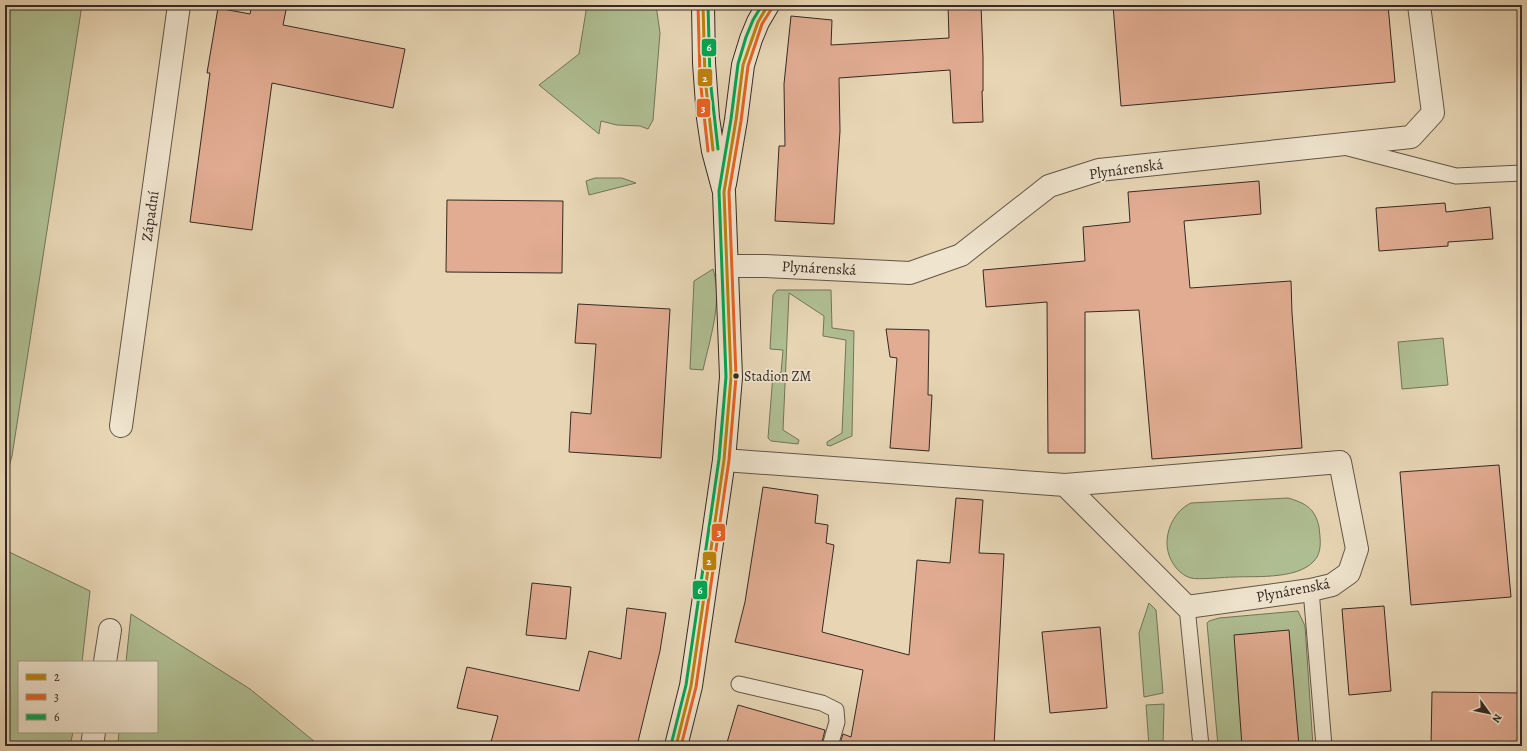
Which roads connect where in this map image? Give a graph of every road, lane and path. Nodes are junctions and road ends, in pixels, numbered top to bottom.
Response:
1 (179, 5) edge
2 (703, 5) edge
3 (768, 5) edge
4 (1419, 5) edge
5 (1336, 145) junction
6 (1522, 173) edge
7 (724, 192) junction
8 (728, 266) junction
9 (121, 426) dead end
10 (724, 460) junction
11 (1065, 485) junction
12 (1311, 590) junction
13 (1187, 607) junction
14 (110, 630) dead end
15 (105, 661) edge
16 (739, 684) dead end
17 (94, 733) edge
18 (92, 746) edge
19 (676, 746) edge
20 (830, 746) edge
21 (1201, 746) edge
22 (1324, 746) edge

1 - 9 street, Západní
2 - 7 street
3 - 7 street
4 - 5 street, Plynárenská
5 - 6 lane
5 - 8 street, Plynárenská
7 - 8 street
8 - 10 street
10 - 11 street, Plynárenská
10 - 19 street
11 - 12 street, Plynárenská
11 - 13 street
12 - 13 street, Plynárenská
12 - 22 lane
13 - 21 lane
14 - 15 street
16 - 20 lane
17 - 18 street

